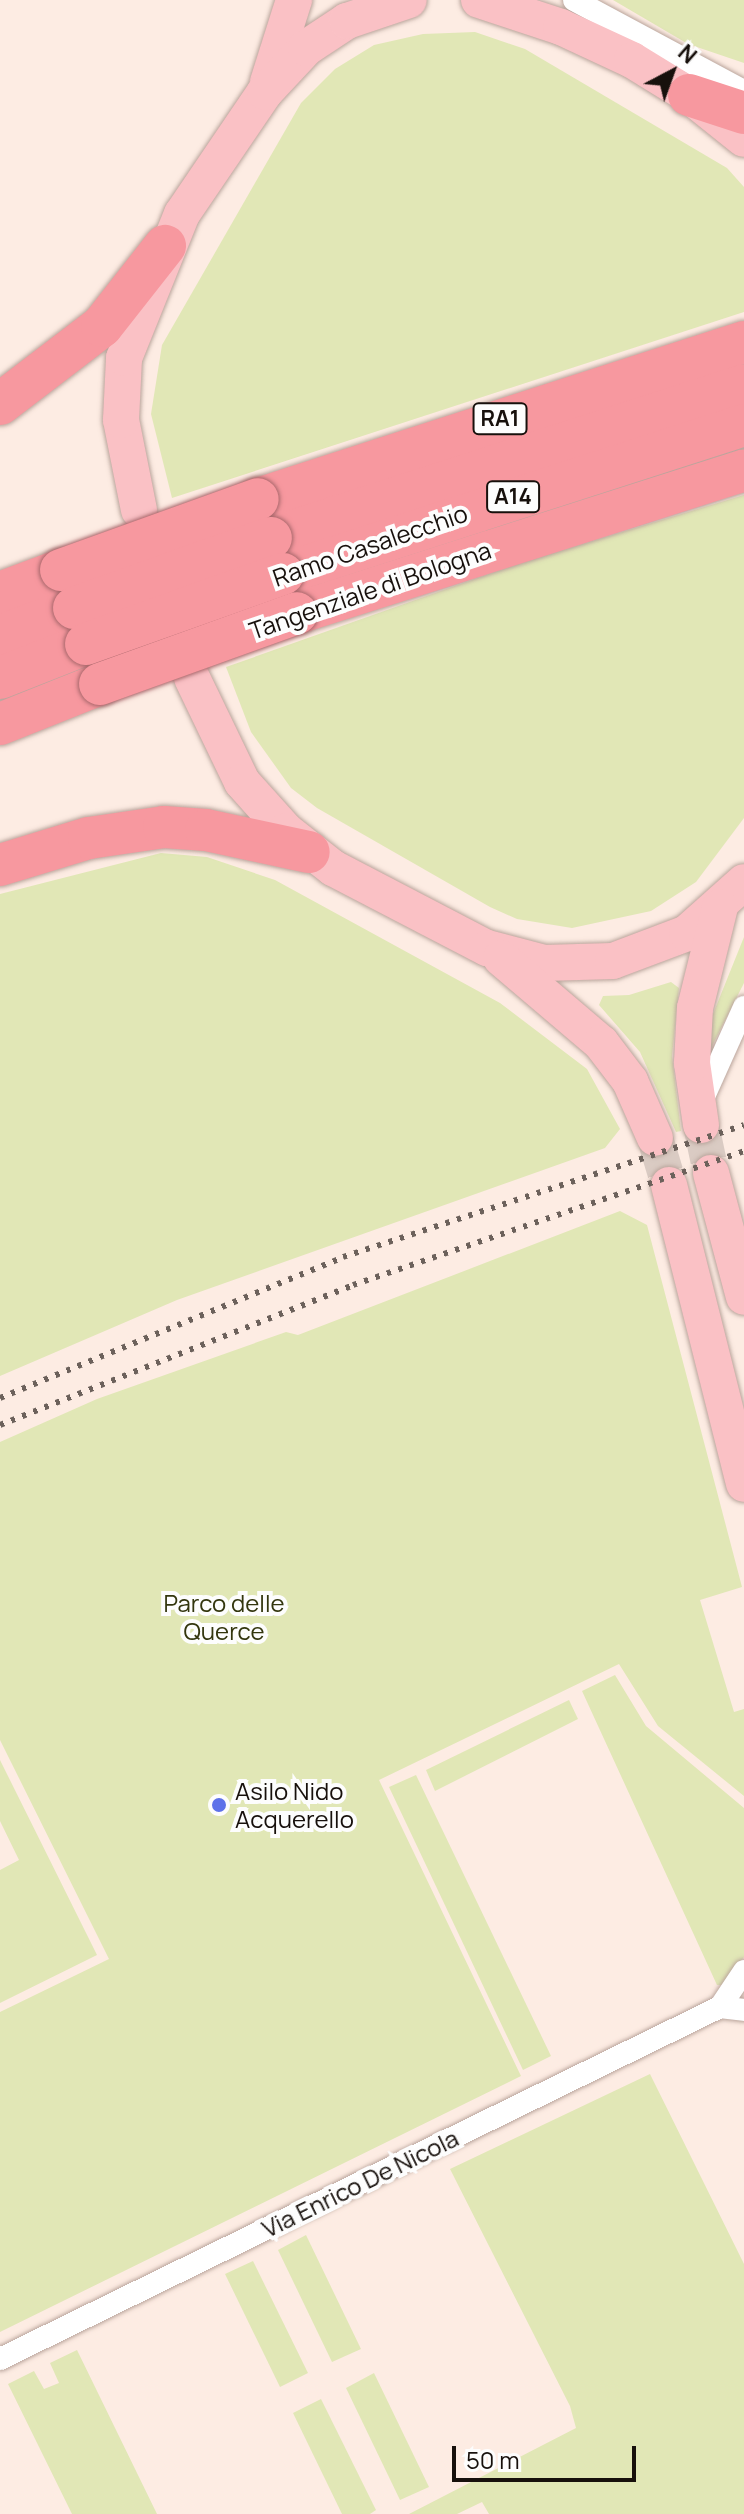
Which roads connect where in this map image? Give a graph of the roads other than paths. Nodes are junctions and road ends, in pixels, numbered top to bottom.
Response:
1 (294, 0) edge
2 (409, 0) edge
3 (479, 0) edge
4 (523, 0) edge
5 (567, 13) edge
6 (744, 91) edge
7 (265, 92) junction
8 (689, 95) junction
9 (744, 113) edge
10 (744, 139) edge
11 (165, 246) junction
12 (744, 342) edge
13 (744, 385) edge
14 (0, 404) edge
15 (744, 425) edge
16 (744, 470) edge
17 (139, 510) dead end
18 (271, 537) junction
19 (0, 593) edge
20 (74, 608) junction
21 (0, 636) edge
22 (0, 678) edge
23 (192, 678) dead end
24 (0, 724) edge
25 (309, 852) junction
26 (0, 865) edge
27 (732, 895) edge
28 (487, 948) junction
29 (744, 1007) edge
30 (700, 1117) joint
31 (655, 1138) tunnel mouth
32 (711, 1173) tunnel mouth
33 (669, 1185) tunnel mouth
34 (744, 1297) edge
35 (744, 1484) edge
36 (744, 1971) edge
37 (720, 2007) junction
38 (744, 2010) edge
39 (0, 2359) edge

1 - 7 main road
2 - 7 main road
3 - 5 main road
4 - 5 main road
5 - 6 street
5 - 8 main road
7 - 11 main road
8 - 9 highway
8 - 10 main road
11 - 14 highway
11 - 17 main road
12 - 18 highway, RA1
13 - 18 highway, Ramo Casalecchio / A14
15 - 18 highway, Ramo Casalecchio / A14
16 - 24 highway, Tangenziale di Bologna, bridge
18 - 20 highway, Ramo Casalecchio / A14, bridge
19 - 20 highway
20 - 21 highway, Ramo Casalecchio / A14
20 - 22 highway, Ramo Casalecchio / A14
23 - 25 main road
25 - 26 highway
25 - 28 main road
27 - 28 main road
27 - 30 main road
28 - 31 main road
29 - 30 street
32 - 34 main road
33 - 35 main road
36 - 37 street
37 - 38 street
37 - 39 street, Via Enrico De Nicola

